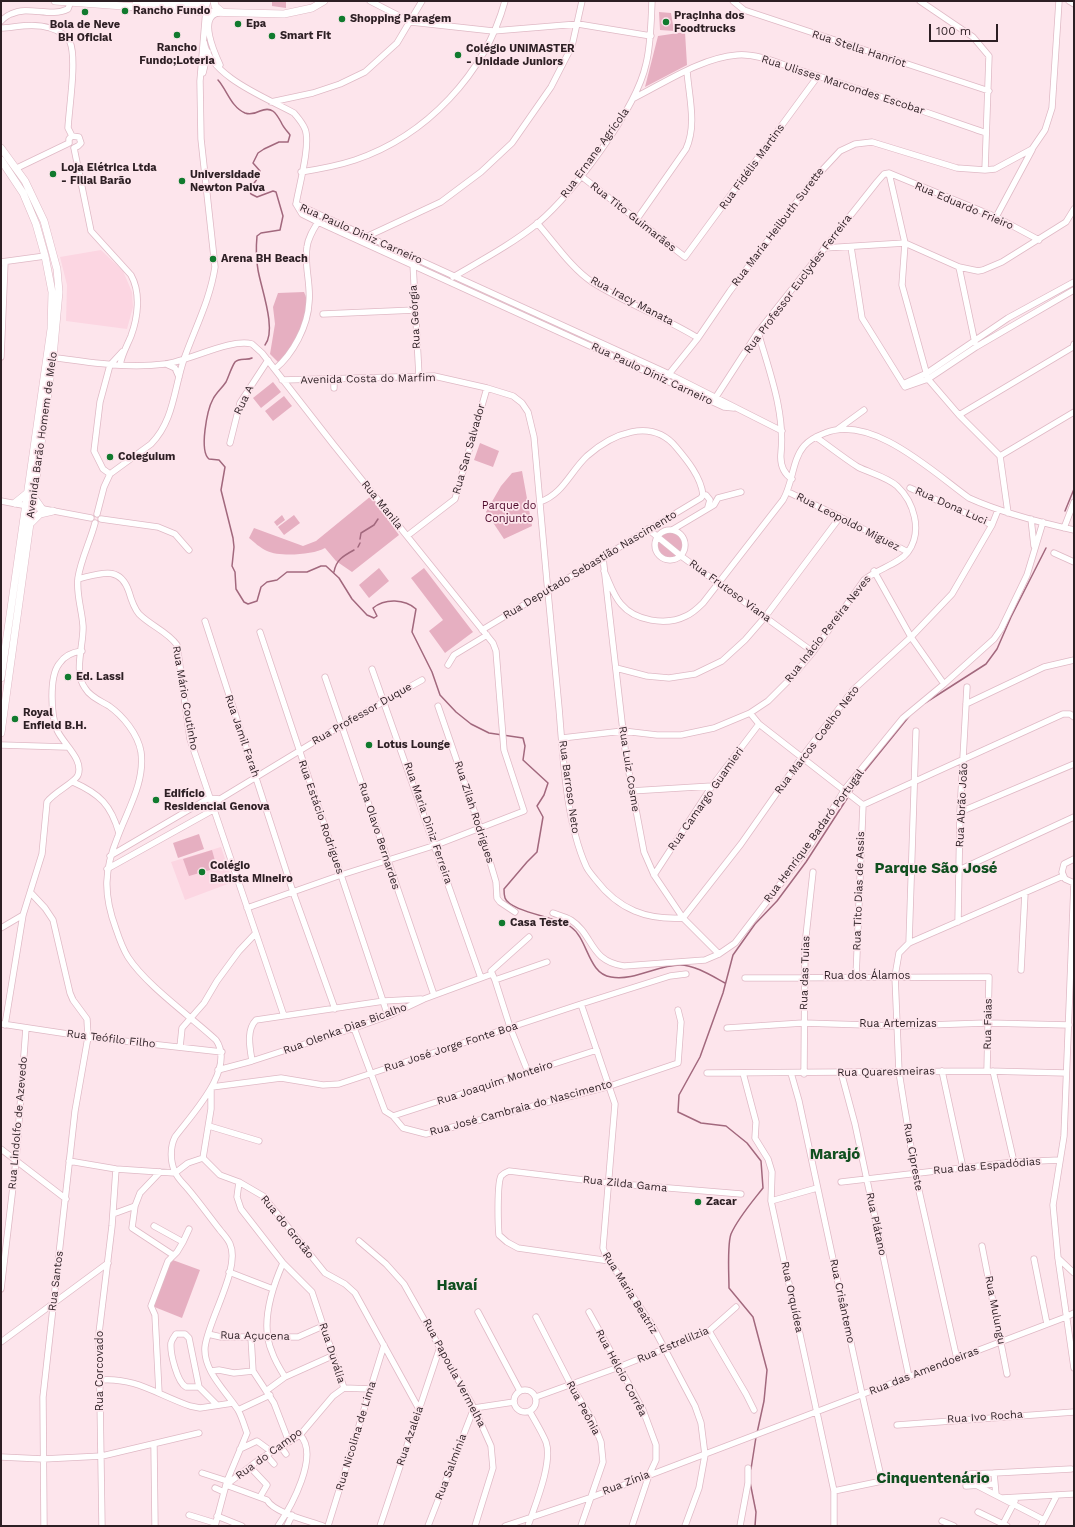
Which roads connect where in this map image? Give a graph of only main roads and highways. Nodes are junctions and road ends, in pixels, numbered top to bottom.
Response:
1 (55, 1) edge
2 (136, 1) edge
3 (214, 1) edge
4 (324, 1) edge
5 (74, 2) edge
6 (206, 6) edge
7 (222, 12) junction
8 (1, 148) edge
9 (2, 161) edge
10 (17, 168) junction
11 (45, 256) junction
12 (56, 269) junction
13 (50, 357) junction
14 (30, 495) junction
15 (15, 503) road end
16 (28, 507) junction
17 (42, 509) road end
18 (53, 511) road end
19 (29, 526) junction
20 (1, 678) edge
21 (1, 733) edge

1 - 5 main road
2 - 6 main road
3 - 7 main road
4 - 7 main road
5 - 6 main road
6 - 7 main road
8 - 10 main road, Avenida Barão Homem de Melo
9 - 10 main road
9 - 11 main road, Avenida Barão Homem de Melo
10 - 12 main road, Avenida Barão Homem de Melo
11 - 12 main road
11 - 13 main road, Avenida Barão Homem de Melo
12 - 13 main road, Avenida Barão Homem de Melo
13 - 14 main road, Avenida Barão Homem de Melo
14 - 15 main road
14 - 16 main road, Avenida Barão Homem de Melo
14 - 17 main road
16 - 19 main road, Avenida Barão Homem de Melo
16 - 20 main road, Avenida Barão Homem de Melo
18 - 19 main road
19 - 21 main road, Avenida Barão Homem de Melo

